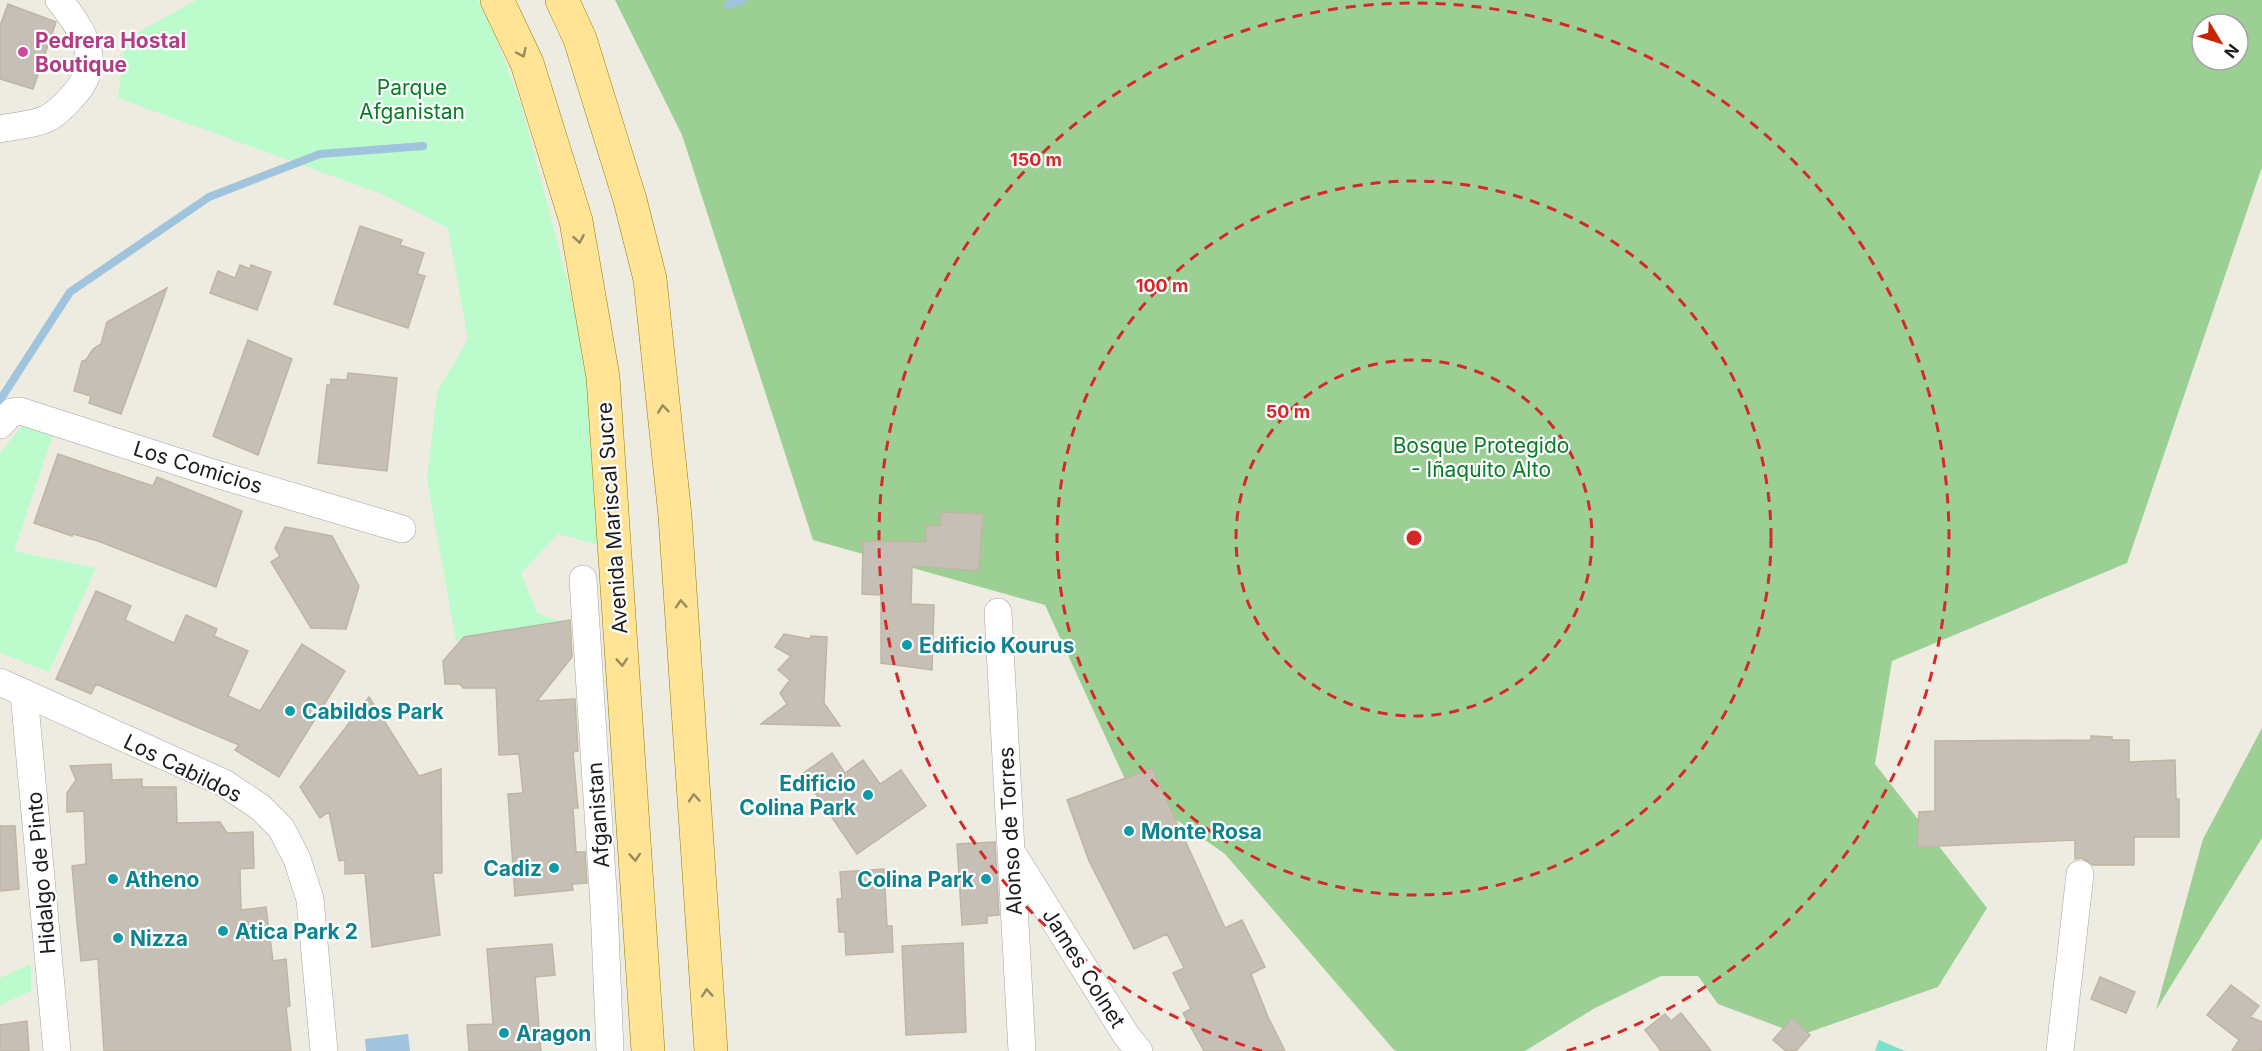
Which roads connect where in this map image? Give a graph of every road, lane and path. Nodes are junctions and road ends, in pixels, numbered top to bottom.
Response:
1 (59, 0) edge
2 (497, 0) edge
3 (562, 0) edge
4 (0, 129) edge
5 (0, 425) edge
6 (402, 529) dead end
7 (584, 579) dead end
8 (998, 612) dead end
9 (0, 682) edge
10 (24, 694) junction
11 (1011, 853) junction
12 (2080, 874) dead end
13 (57, 1051) edge
14 (324, 1051) edge
15 (610, 1051) edge
16 (648, 1051) edge
17 (711, 1051) edge
18 (1022, 1051) edge
19 (1139, 1051) edge
20 (2060, 1051) edge

1 - 4 street
2 -> 16 main road, Avenida Mariscal Sucre
17 -> 3 main road
5 - 6 street, Los Comicios
7 - 15 street, Afganistan
8 - 11 street, Alonso de Torres
9 - 10 street, Los Cabildos
10 - 13 street, Hidalgo de Pinto
10 - 14 street, Los Cabildos
11 - 18 street, Alonso de Torres
11 - 19 street, James Colnet
12 - 20 street

